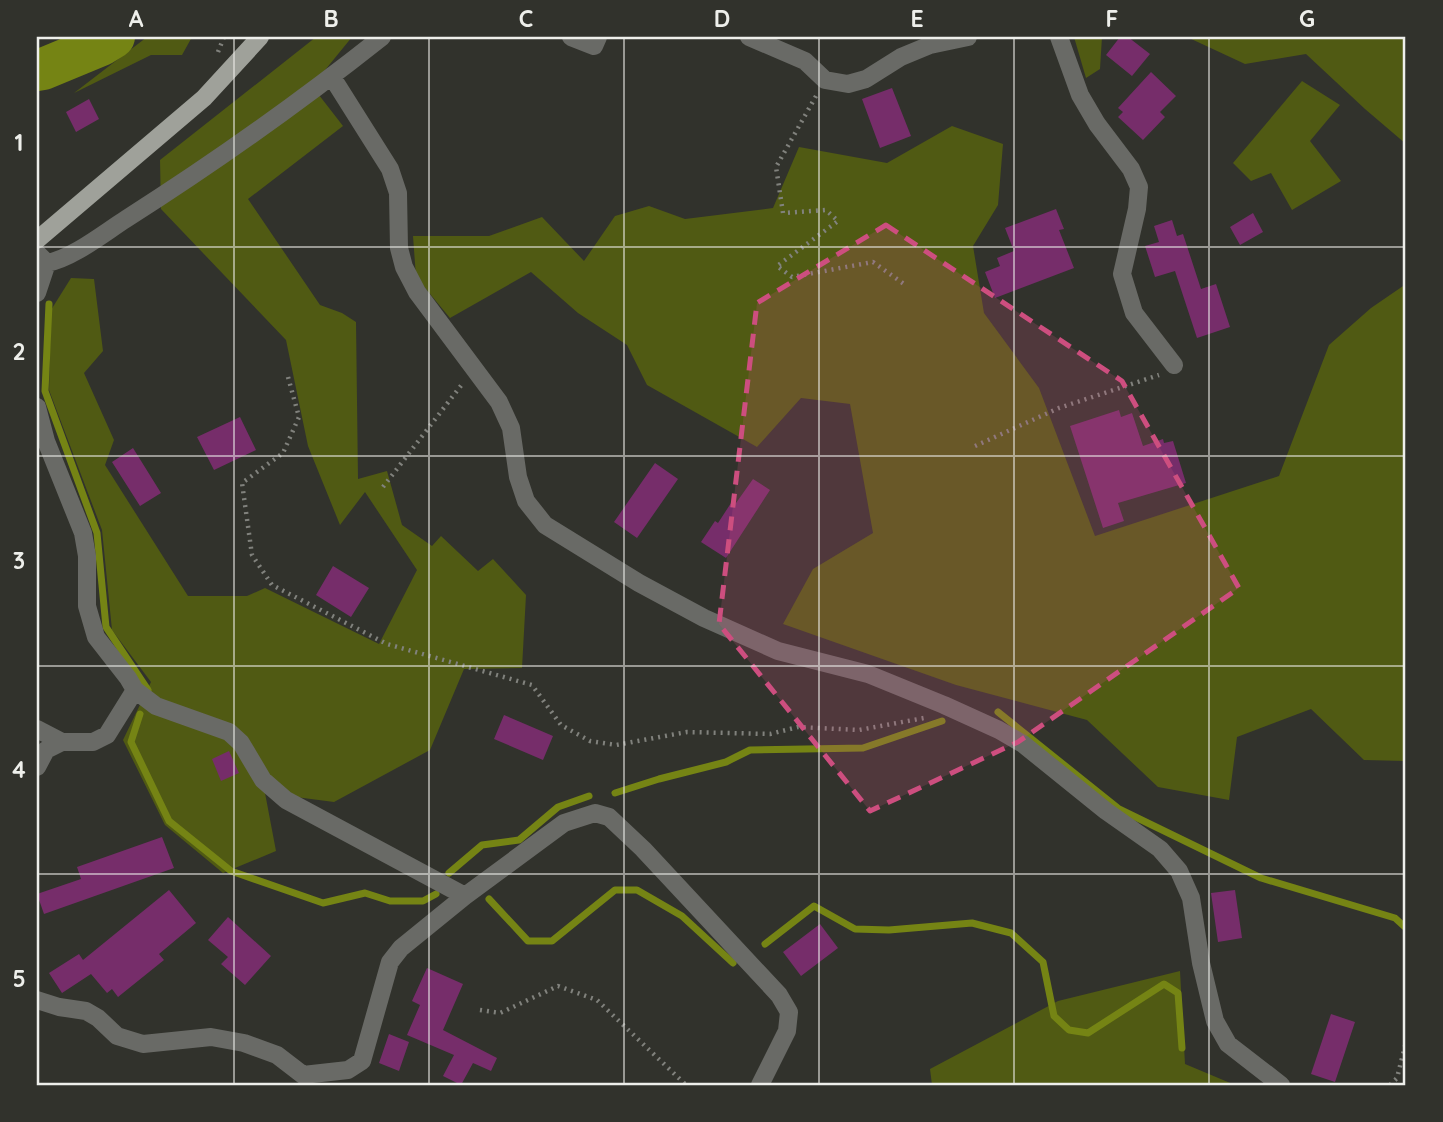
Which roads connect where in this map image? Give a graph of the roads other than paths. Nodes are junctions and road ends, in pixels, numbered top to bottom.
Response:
1 (260, 37) edge
2 (382, 37) edge
3 (571, 37) edge
4 (598, 37) edge
5 (749, 37) edge
6 (968, 37) edge
7 (1059, 37) edge
8 (332, 76) junction
9 (37, 240) edge
10 (42, 258) edge
11 (37, 293) edge
12 (1174, 365) road end
13 (37, 407) edge
14 (135, 690) junction
15 (37, 729) edge
16 (62, 742) junction
17 (37, 767) edge
18 (465, 896) junction
19 (37, 1000) edge
20 (760, 1085) edge
21 (1281, 1085) edge

1 - 9 main road
2 - 8 street
3 - 4 street
5 - 6 street
7 - 12 street
8 - 10 street
8 - 21 street
10 - 11 street
13 - 14 street
14 - 16 street
14 - 18 street
15 - 16 street
16 - 17 street
18 - 19 street
18 - 20 street

